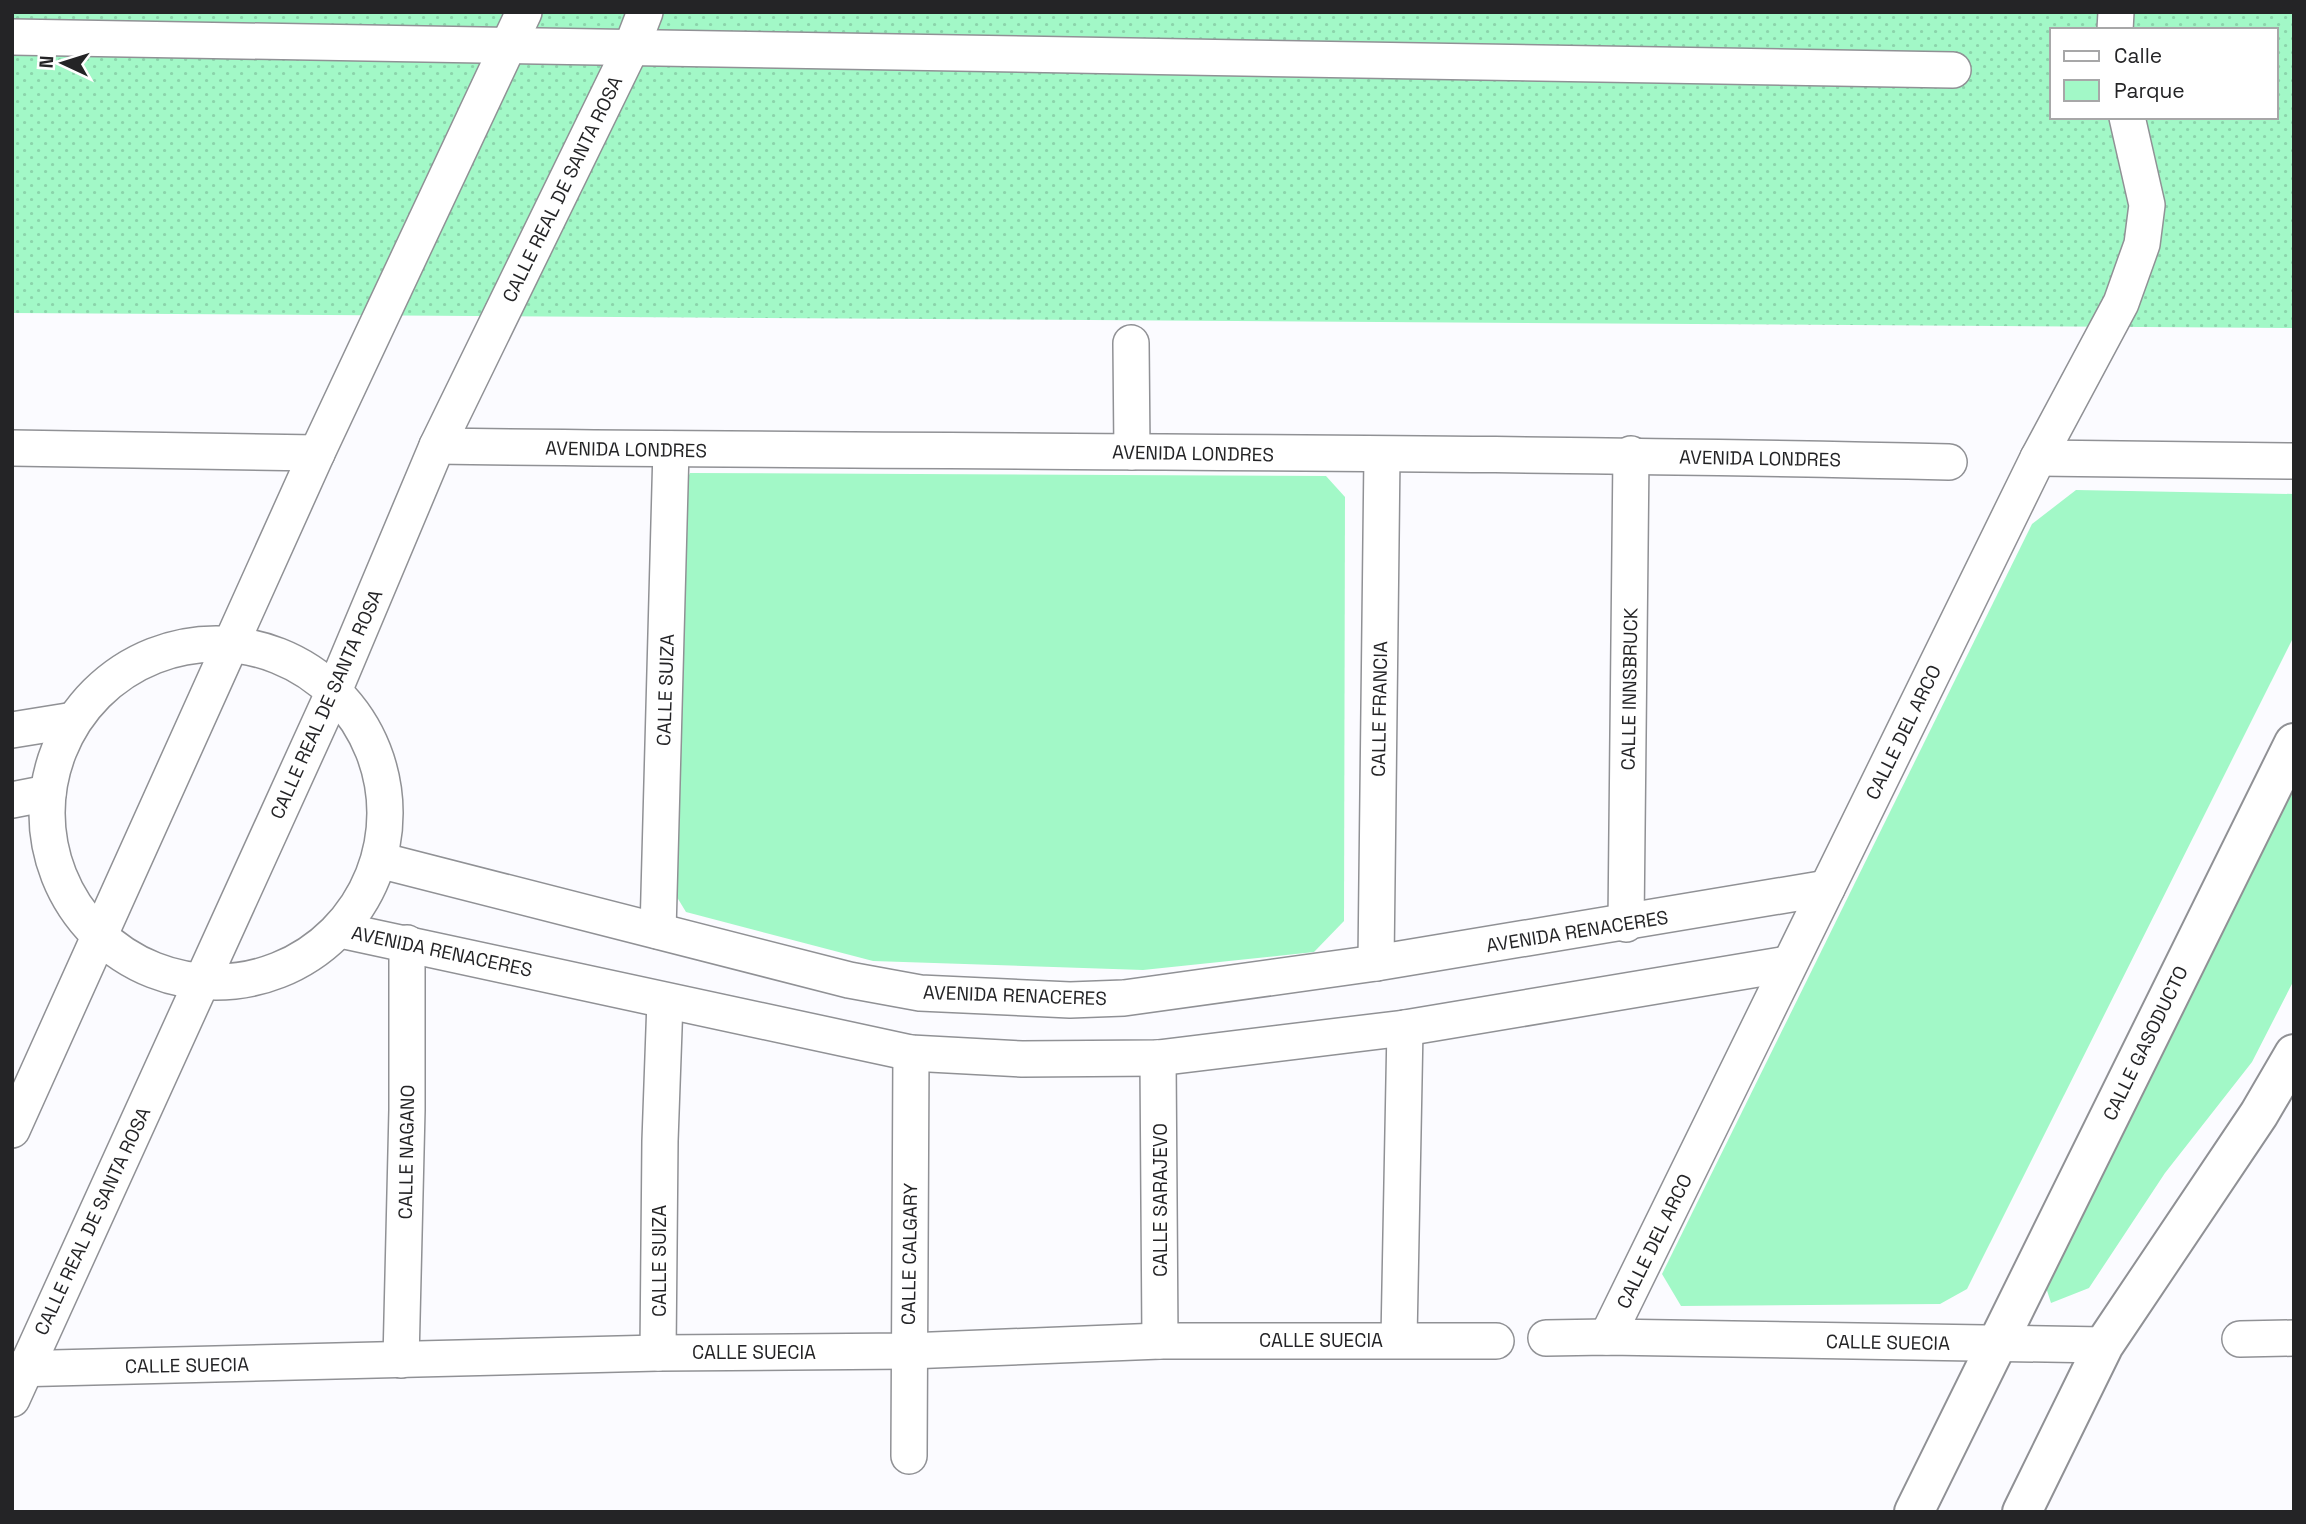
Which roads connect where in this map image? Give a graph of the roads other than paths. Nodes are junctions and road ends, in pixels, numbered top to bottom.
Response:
1 (524, 12) edge
2 (645, 12) edge
3 (12, 37) edge
4 (510, 45) junction
5 (632, 46) junction
6 (1953, 70) dead end
7 (2127, 119) edge
8 (1131, 343) dead end
9 (437, 446) junction
10 (12, 448) edge
11 (671, 449) junction
12 (1132, 452) junction
13 (317, 453) junction
14 (1631, 454) junction
15 (1382, 456) junction
16 (2038, 458) junction
17 (2294, 461) edge
18 (1949, 462) dead end
19 (233, 644) junction
20 (334, 691) junction
21 (74, 720) junction
22 (12, 730) edge
23 (2294, 743) edge
24 (48, 793) junction
25 (12, 800) edge
26 (379, 860) junction
27 (1827, 888) junction
28 (1626, 924) junction
29 (340, 929) junction
30 (658, 931) junction
31 (98, 936) junction
32 (407, 943) junction
33 (1376, 963) junction
34 (1788, 964) junction
35 (202, 983) junction
36 (665, 1001) junction
37 (1405, 1028) junction
38 (911, 1052) junction
39 (2294, 1054) edge
40 (1158, 1058) junction
41 (12, 1130) edge
42 (1607, 1337) junction
43 (1546, 1338) dead end
44 (2294, 1338) edge
45 (1399, 1339) junction
46 (2240, 1339) dead end
47 (1160, 1341) junction
48 (1496, 1341) dead end
49 (1997, 1344) junction
50 (2104, 1345) junction
51 (908, 1351) junction
52 (659, 1353) junction
53 (401, 1360) junction
54 (16, 1379) edge
55 (909, 1456) dead end
56 (1914, 1512) edge
57 (2022, 1512) edge

1 - 4 street
2 - 5 street, CALLE REAL DE SANTA ROSA
3 - 4 street
4 - 5 street
4 - 13 street
5 - 6 street
5 - 9 street, CALLE REAL DE SANTA ROSA
7 - 16 street, CALLE DEL ARCO
8 - 12 street
9 - 11 street, AVENIDA LONDRES
9 - 20 street, CALLE REAL DE SANTA ROSA
10 - 13 street
11 - 12 street, AVENIDA LONDRES
11 - 30 street, CALLE SUIZA
12 - 15 street, AVENIDA LONDRES
13 - 19 street
14 - 15 street, AVENIDA LONDRES
14 - 18 street, AVENIDA LONDRES
14 - 28 street, CALLE INNSBRUCK
15 - 33 street, CALLE FRANCIA
16 - 17 street
16 - 27 street, CALLE DEL ARCO
19 - 20 street, AVENIDA RENACERES
19 - 21 street, AVENIDA RENACERES
19 - 31 street
20 - 26 street, AVENIDA RENACERES
20 - 35 street, CALLE REAL DE SANTA ROSA
21 - 22 street
21 - 24 street, AVENIDA RENACERES
23 - 49 street, CALLE GASODUCTO
24 - 25 street
24 - 31 street, AVENIDA RENACERES
26 - 29 street, AVENIDA RENACERES
26 - 30 street, AVENIDA RENACERES
27 - 28 street, AVENIDA RENACERES
27 - 34 street, CALLE DEL ARCO
28 - 33 street, AVENIDA RENACERES
29 - 32 street, AVENIDA RENACERES
29 - 35 street, AVENIDA RENACERES
30 - 33 street, AVENIDA RENACERES
31 - 35 street, AVENIDA RENACERES
31 - 41 street
32 - 36 street, AVENIDA RENACERES
32 - 53 street, CALLE NAGANO
34 - 37 street, AVENIDA RENACERES
34 - 42 street, CALLE DEL ARCO
35 - 54 street, CALLE REAL DE SANTA ROSA
36 - 38 street, AVENIDA RENACERES
36 - 52 street, CALLE SUIZA
37 - 40 street, AVENIDA RENACERES
37 - 45 street
38 - 40 street, AVENIDA RENACERES
38 - 51 street, CALLE CALGARY
39 - 50 street
40 - 47 street, CALLE SARAJEVO
42 - 43 street, CALLE SUECIA
42 - 49 street, CALLE SUECIA
44 - 46 street
45 - 47 street, CALLE SUECIA
45 - 48 street, CALLE SUECIA
47 - 51 street, CALLE SUECIA
49 - 50 street, CALLE SUECIA
49 - 56 street, CALLE GASODUCTO
50 - 57 street
51 - 52 street, CALLE SUECIA
51 - 55 street, CALLE CALGARY
52 - 53 street, CALLE SUECIA
53 - 54 street, CALLE SUECIA

